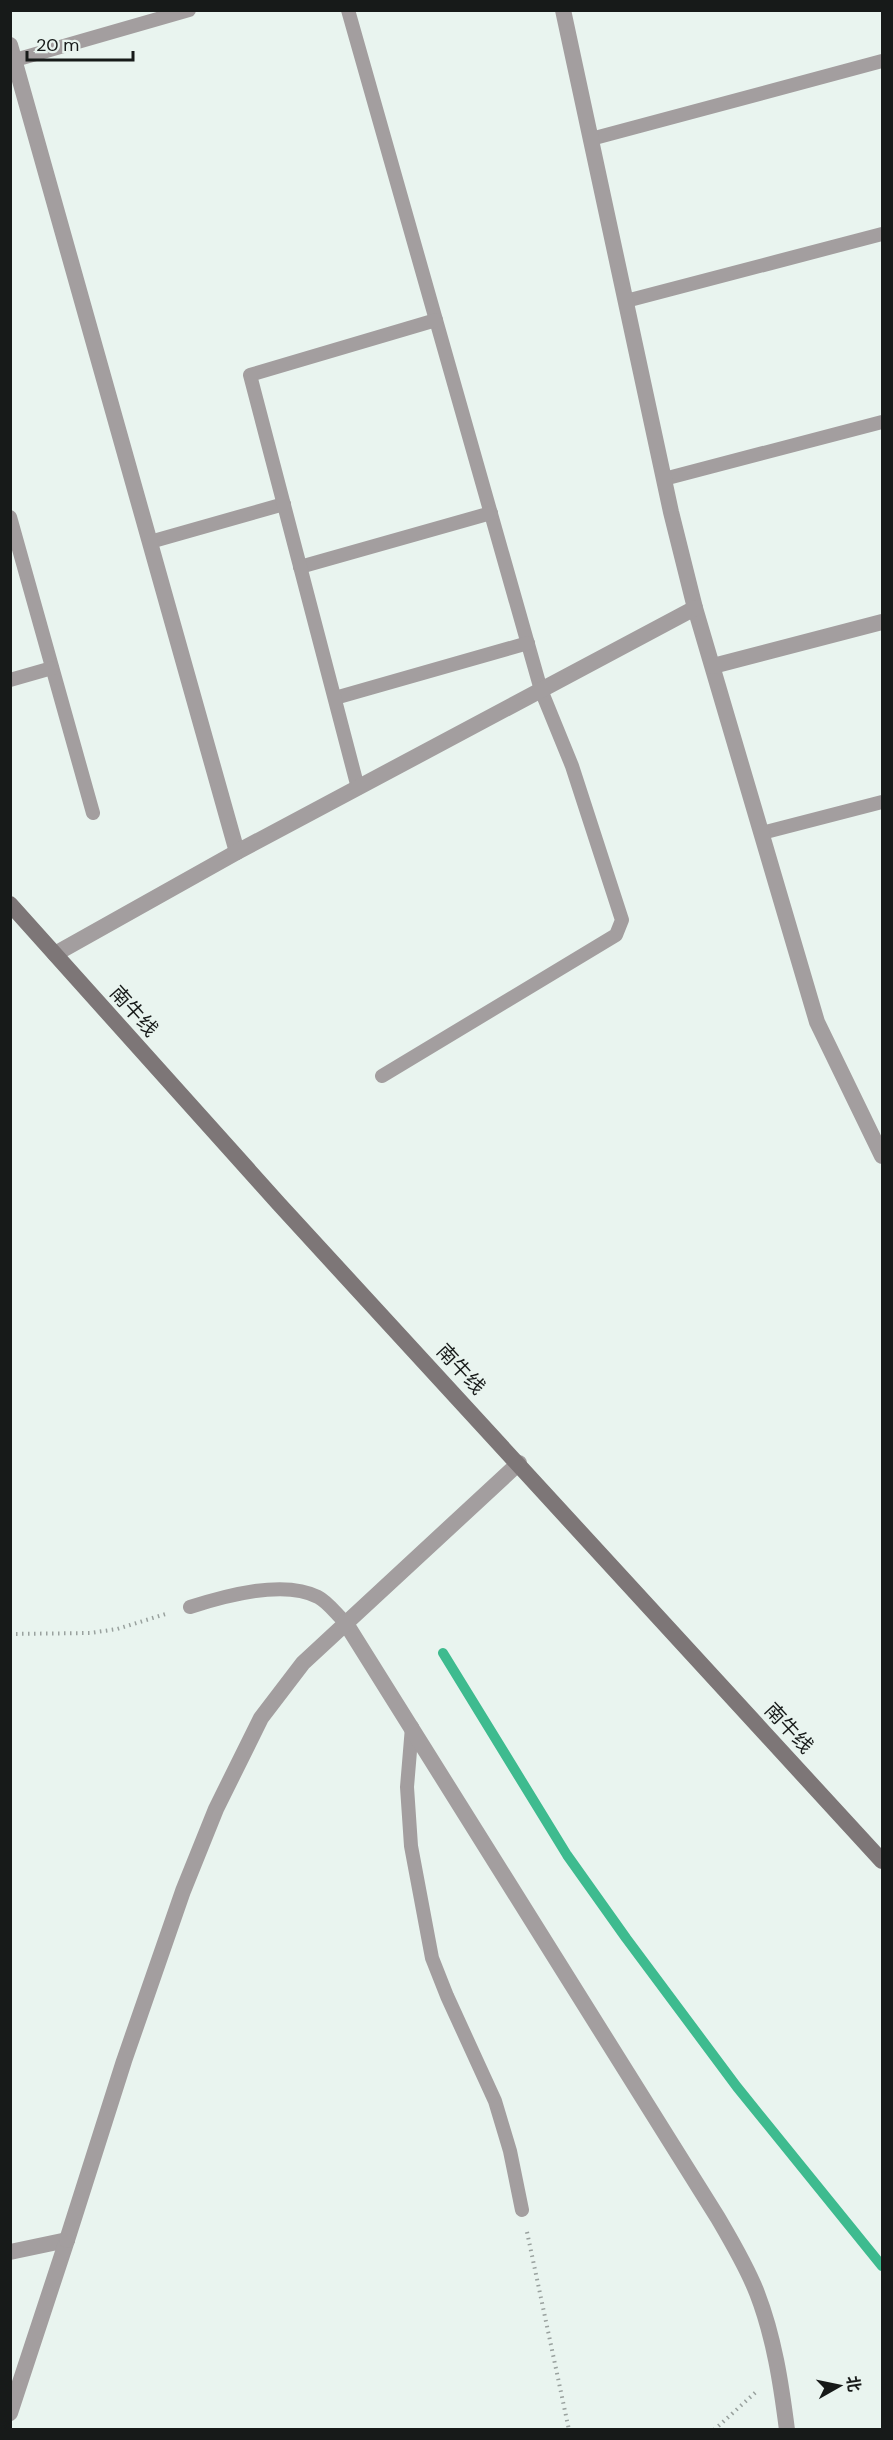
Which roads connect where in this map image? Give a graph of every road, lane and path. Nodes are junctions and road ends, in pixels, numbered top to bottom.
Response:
1 (189, 10) edge
2 (348, 10) edge
3 (563, 10) edge
4 (144, 17) edge
5 (13, 52) edge
6 (882, 61) edge
7 (591, 139) junction
8 (882, 234) edge
9 (626, 302) junction
10 (436, 320) junction
11 (882, 422) edge
12 (664, 479) junction
13 (284, 504) junction
14 (491, 513) junction
15 (11, 523) edge
16 (150, 542) junction
17 (300, 567) junction
18 (696, 608) junction
19 (882, 622) edge
20 (528, 643) junction
21 (713, 666) junction
22 (52, 668) junction
23 (10, 680) edge
24 (541, 690) junction
25 (335, 698) junction
26 (358, 788) junction
27 (882, 802) edge
28 (93, 813) dead end
29 (762, 833) junction
30 (237, 852) junction
31 (10, 904) edge
32 (55, 954) junction
33 (382, 1076) dead end
34 (882, 1156) edge
35 (519, 1464) junction
36 (190, 1607) joint
37 (345, 1622) junction
38 (10, 1634) edge
39 (412, 1727) junction
40 (882, 1861) edge
41 (522, 2210) joint
42 (67, 2240) junction
43 (10, 2252) edge
44 (779, 2371) junction
45 (10, 2413) edge
46 (569, 2430) edge
47 (714, 2430) edge
48 (788, 2430) edge

1 - 4 lane
2 - 10 lane
3 - 7 street
4 - 5 lane
5 - 16 street
6 - 7 lane
7 - 9 street
8 - 9 lane
9 - 12 street
10 - 13 lane
10 - 14 lane
11 - 12 lane
12 - 18 street
13 - 16 lane
13 - 17 lane
14 - 17 lane
14 - 20 lane
15 - 22 lane
16 - 30 street
17 - 25 lane
18 - 21 street
18 - 24 street
19 - 21 street
20 - 24 lane
20 - 25 lane
21 - 29 street
22 - 23 lane
22 - 28 lane
24 - 26 street
24 - 33 lane
25 - 26 lane
26 - 30 street
27 - 29 lane
29 - 34 street
30 - 32 street
31 - 32 main road, 南牛线
32 - 35 main road, 南牛线
35 - 37 street
35 - 40 main road, 南牛线
36 - 37 lane
36 - 38 path
37 - 39 street
37 - 42 street
39 - 41 lane
39 - 44 street
41 - 46 path
42 - 43 street
42 - 45 street
44 - 47 path
44 - 48 street

